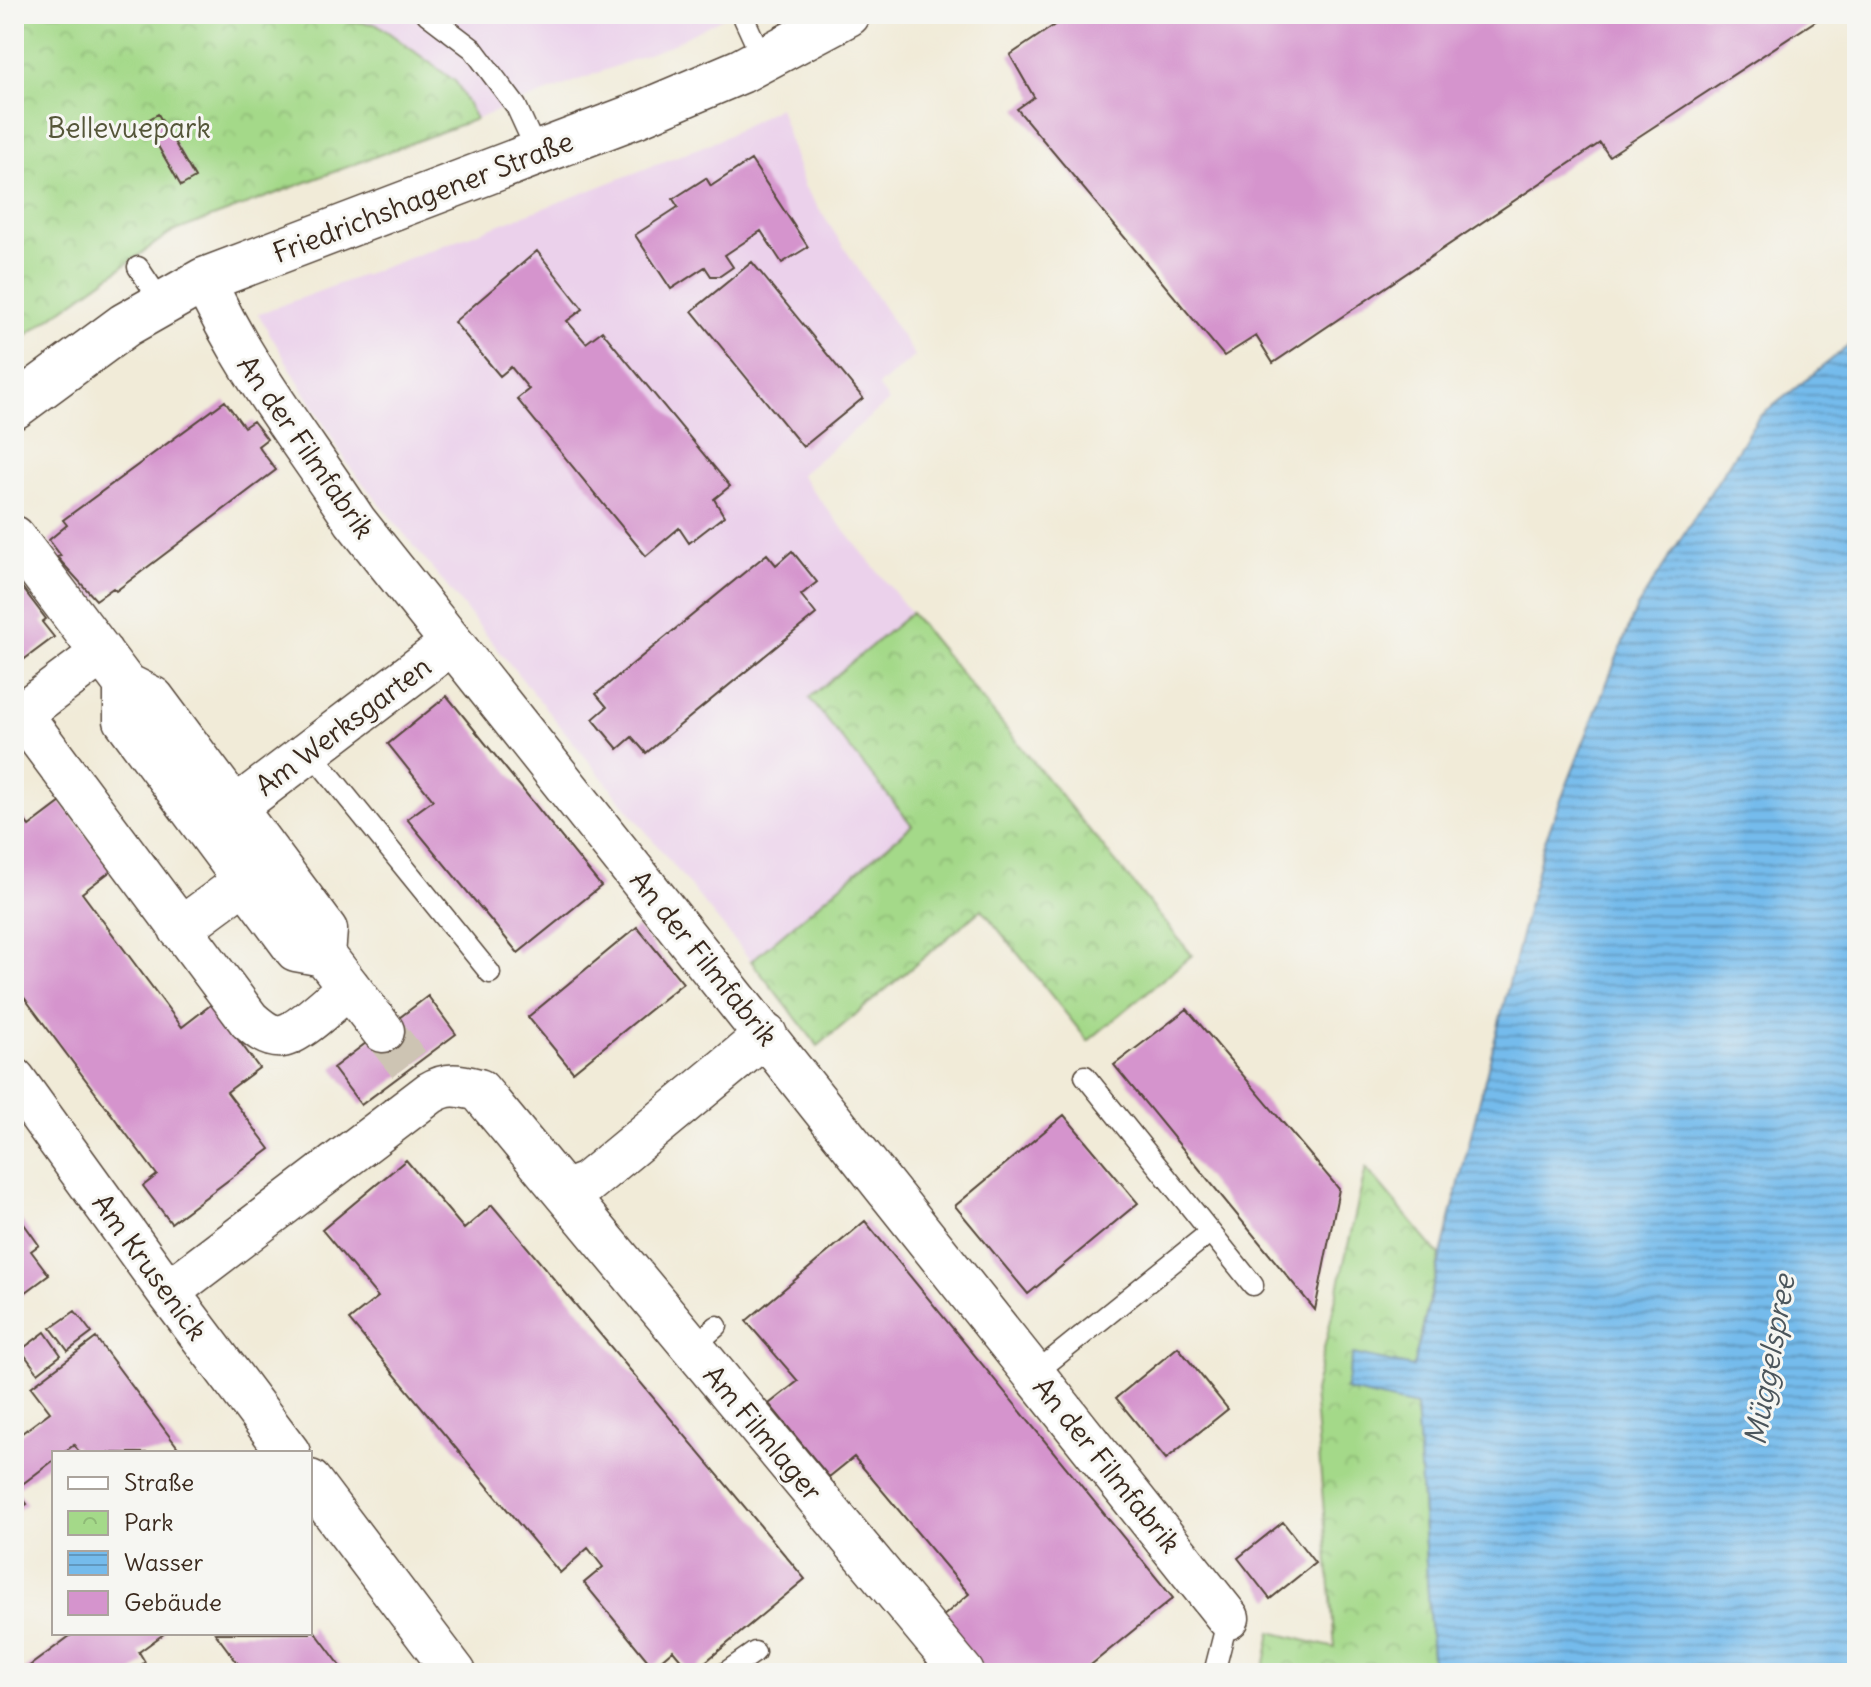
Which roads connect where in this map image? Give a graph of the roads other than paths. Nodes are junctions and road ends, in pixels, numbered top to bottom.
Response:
1 (427, 14) edge
2 (742, 14) edge
3 (848, 14) edge
4 (763, 60) junction
5 (538, 154) junction
6 (138, 267) dead end
7 (204, 280) junction
8 (162, 303) junction
9 (14, 407) edge
10 (14, 537) edge
11 (452, 643) junction
12 (114, 669) junction
13 (17, 716) edge
14 (310, 751) junction
15 (221, 819) junction
16 (245, 881) junction
17 (180, 929) junction
18 (337, 971) junction
19 (490, 973) dead end
20 (383, 1031) tunnel mouth
21 (766, 1035) junction
22 (1085, 1076) dead end
23 (14, 1079) edge
24 (564, 1192) junction
25 (1209, 1233) junction
26 (1253, 1285) dead end
27 (168, 1292) junction
28 (1034, 1374) junction
29 (287, 1451) edge
30 (312, 1484) edge
31 (1228, 1618) joint
32 (755, 1652) dead end
33 (455, 1673) edge
34 (725, 1673) edge
35 (963, 1673) edge
36 (1214, 1673) edge

1 - 5 lane
2 - 4 lane
3 - 4 main road, Friedrichshagener Straße
4 - 5 main road, Friedrichshagener Straße
5 - 7 main road, Friedrichshagener Straße
6 - 8 lane
7 - 8 main road, Friedrichshagener Straße
7 - 11 street, An der Filmfabrik
8 - 9 main road, Friedrichshagener Straße
10 - 12 street, Am Werksgarten
11 - 14 street, Am Werksgarten
11 - 21 street, An der Filmfabrik
12 - 13 street
12 - 15 street, Am Werksgarten
13 - 17 street
14 - 15 street, Am Werksgarten
14 - 19 lane
15 - 16 street, Am Werksgarten
15 - 18 street, Am Werksgarten
16 - 17 street
16 - 18 street, Am Werksgarten
17 - 18 street
18 - 20 street, Am Werksgarten
21 - 24 street
21 - 28 street, An der Filmfabrik
22 - 25 lane
23 - 27 street, Am Krusenick
24 - 27 street, Am Filmlager
24 - 35 street, Am Filmlager
25 - 26 lane
25 - 28 lane
27 - 29 street, Am Krusenick
28 - 31 street, An der Filmfabrik
30 - 33 street
31 - 36 lane
32 - 34 lane

